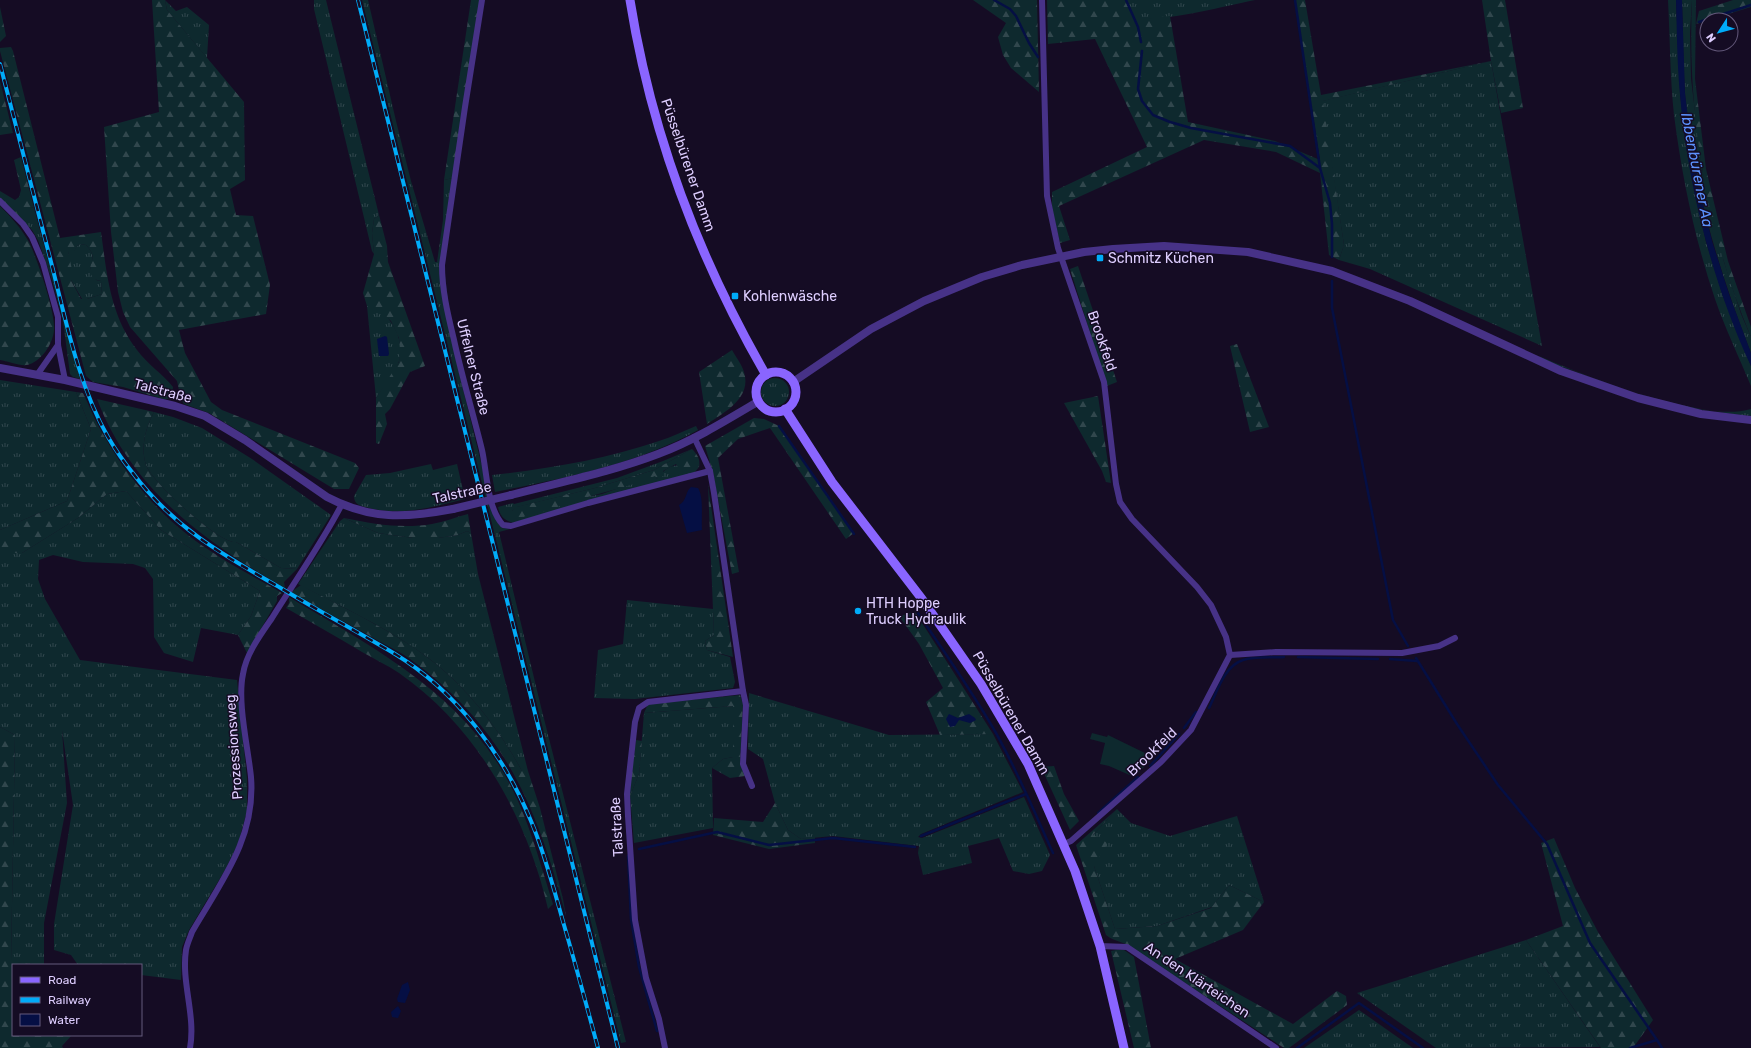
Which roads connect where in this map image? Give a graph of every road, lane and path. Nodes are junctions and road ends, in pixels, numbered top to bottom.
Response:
1 (482, 0) edge
2 (630, 0) edge
3 (1042, 0) edge
4 (0, 201) edge
5 (1061, 256) junction
6 (58, 345) junction
7 (0, 368) edge
8 (37, 375) junction
9 (766, 375) junction
10 (65, 380) junction
11 (793, 382) junction
12 (759, 402) junction
13 (784, 409) junction
14 (1751, 420) edge
15 (694, 437) junction
16 (710, 471) junction
17 (342, 504) junction
18 (1455, 638) dead end
19 (1230, 655) junction
20 (743, 691) junction
21 (752, 786) dead end
22 (1064, 844) junction
23 (1100, 946) junction
24 (190, 1048) edge
25 (665, 1048) edge
26 (1124, 1048) edge
27 (1276, 1048) edge

1 - 16 street, Uffelner Straße
2 - 9 main road, Püsselbürener Damm
3 - 5 street, Brookfeld
4 - 6 street
5 - 11 street
5 - 14 street
5 - 19 street, Brookfeld
6 - 8 street
6 - 10 street
7 - 8 street, Talstraße
8 - 10 street, Talstraße
9 - 11 main road
9 - 12 main road
10 - 17 street, Talstraße
11 - 13 main road
12 - 13 main road
12 - 15 street, Talstraße
13 - 22 main road, Püsselbürener Damm
15 - 16 street
15 - 17 street, Talstraße, bridge
16 - 20 street
17 - 24 street, Prozessionsweg
18 - 19 street
19 - 22 street, Brookfeld
20 - 21 street
20 - 25 street, Talstraße
22 - 23 main road, Püsselbürener Damm
23 - 26 main road, Püsselbürener Damm
23 - 27 street, An den Klärteichen

